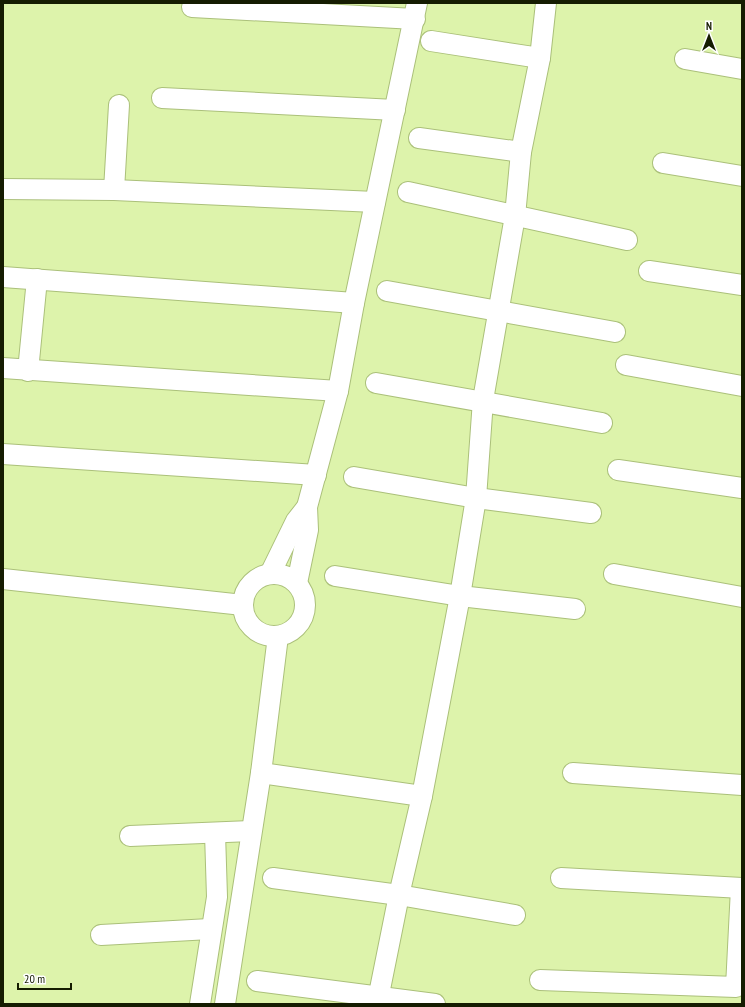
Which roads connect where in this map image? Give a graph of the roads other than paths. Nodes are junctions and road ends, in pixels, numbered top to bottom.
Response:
1 (546, 3) edge
2 (236, 6) edge
3 (192, 7) dead end
4 (416, 11) edge
5 (431, 42) dead end
6 (540, 58) junction
7 (685, 59) dead end
8 (742, 69) edge
9 (162, 98) dead end
10 (119, 105) dead end
11 (395, 110) junction
12 (419, 138) dead end
13 (521, 152) junction
14 (663, 163) dead end
15 (742, 176) edge
16 (3, 189) edge
17 (114, 190) junction
18 (408, 192) dead end
19 (375, 202) junction
20 (515, 216) junction
21 (627, 240) dead end
22 (648, 271) dead end
23 (3, 277) edge
24 (37, 279) junction
25 (742, 285) edge
26 (387, 290) dead end
27 (354, 303) junction
28 (499, 310) junction
29 (615, 332) dead end
30 (626, 365) dead end
31 (3, 368) edge
32 (28, 370) junction
33 (376, 383) dead end
34 (742, 386) edge
35 (338, 391) junction
36 (483, 400) junction
37 (602, 423) dead end
38 (3, 454) edge
39 (618, 470) dead end
40 (316, 475) junction
41 (354, 477) dead end
42 (742, 488) edge
43 (476, 498) junction
44 (307, 507) junction
45 (591, 513) dead end
46 (270, 574) junction
47 (614, 574) dead end
48 (335, 576) dead end
49 (3, 579) edge
50 (297, 583) junction
51 (460, 596) junction
52 (742, 597) edge
53 (243, 605) junction
54 (575, 609) dead end
55 (278, 636) junction
56 (261, 773) junction
57 (573, 773) dead end
58 (742, 785) edge
59 (422, 796) junction
60 (251, 831) junction
61 (215, 833) junction
62 (130, 836) dead end
63 (273, 878) dead end
64 (561, 878) dead end
65 (741, 888) edge
66 (399, 895) junction
67 (515, 915) dead end
68 (210, 929) junction
69 (101, 935) dead end
70 (540, 980) dead end
71 (258, 981) dead end
72 (377, 1000) edge
73 (200, 1004) edge
74 (225, 1004) edge
75 (435, 1004) edge

1 - 6 street
2 - 3 street
2 - 4 street
4 - 11 street
5 - 6 street
6 - 13 street
7 - 8 street
9 - 11 street
10 - 17 street
11 - 19 street
12 - 13 street
13 - 20 street
14 - 15 street
16 - 17 street
17 - 19 street
18 - 20 street
19 - 27 street
20 - 21 street
20 - 28 street
22 - 25 street
23 - 24 street
24 - 27 street
24 - 32 street
26 - 28 street
27 - 35 street
28 - 29 street
28 - 36 street
30 - 34 street
31 - 32 street
32 - 35 street
33 - 36 street
35 - 40 street
36 - 37 street
36 - 43 street
38 - 40 street
39 - 42 street
40 - 44 street
41 - 43 street
43 - 45 street
43 - 51 street
44 - 46 street
44 - 50 street
46 - 50 street
46 - 53 street
47 - 52 street
48 - 51 street
49 - 53 street
50 - 55 street
51 - 54 street
51 - 59 street
53 - 55 street
55 - 56 street
56 - 59 street
56 - 60 street
57 - 58 street
59 - 66 street
60 - 61 street
60 - 74 street
61 - 62 street
61 - 68 street
63 - 66 street
64 - 65 street
65 - 70 street
66 - 67 street
66 - 72 street
68 - 69 street
68 - 73 street
71 - 72 street
72 - 75 street

